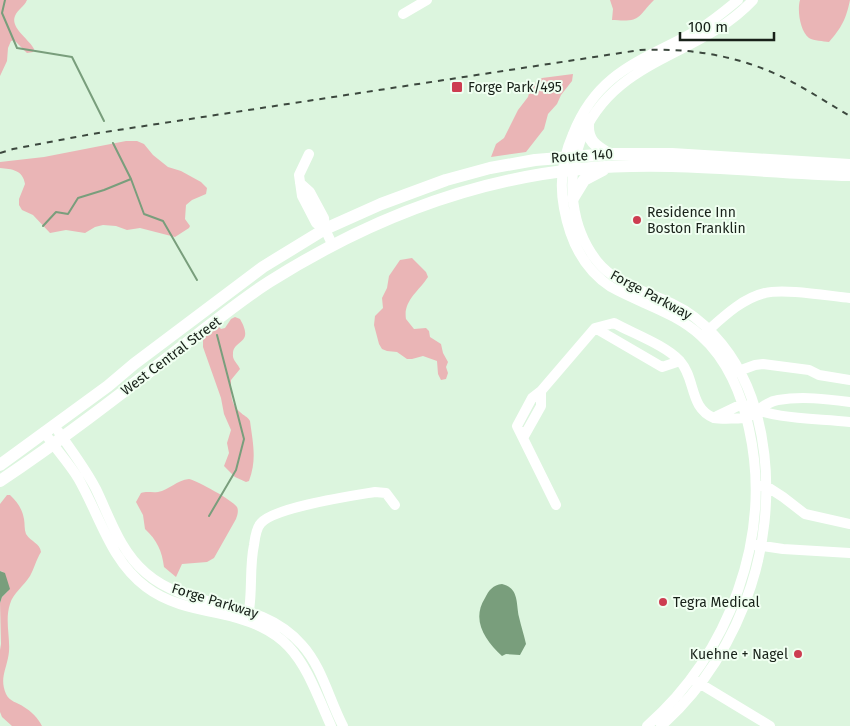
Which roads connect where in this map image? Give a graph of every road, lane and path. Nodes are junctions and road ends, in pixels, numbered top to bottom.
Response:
1 (427, 0) edge
2 (738, 0) edge
3 (753, 0) edge
4 (403, 14) dead end
5 (588, 124) junction
6 (309, 154) dead end
7 (570, 157) junction
8 (609, 160) junction
9 (850, 165) edge
10 (567, 170) junction
11 (850, 175) edge
12 (572, 198) junction
13 (325, 229) junction
14 (332, 244) junction
15 (850, 298) edge
16 (595, 328) junction
17 (705, 333) junction
18 (680, 361) junction
19 (734, 372) junction
20 (850, 380) edge
21 (850, 402) edge
22 (742, 404) junction
23 (756, 411) junction
24 (714, 417) junction
25 (747, 418) junction
26 (850, 422) edge
27 (49, 429) junction
28 (58, 442) junction
29 (0, 465) edge
30 (0, 481) edge
31 (755, 486) junction
32 (766, 486) junction
33 (556, 505) dead end
34 (395, 506) dead end
35 (850, 524) edge
36 (756, 545) junction
37 (850, 553) edge
38 (248, 616) junction
39 (696, 681) junction
40 (331, 726) edge
41 (343, 726) edge
42 (646, 726) edge
43 (661, 726) edge
44 (770, 726) edge

1 - 4 street
2 - 7 street, Forge Parkway
3 - 5 street, Forge Parkway
5 - 7 street, Forge Parkway
5 - 8 main road
6 - 13 street
7 - 8 main road, Route 140
7 - 10 street, Forge Parkway
7 - 13 main road, Route 140
8 - 9 main road, Route 140
8 - 10 main road, Route 140
8 - 11 main road, Route 140
8 - 12 main road
10 - 12 street, Forge Parkway
10 - 14 main road, Route 140
10 - 17 street, Forge Parkway
12 - 17 street, Forge Parkway
13 - 14 street
13 - 27 main road, West Central Street
14 - 28 main road, West Central Street
15 - 17 street
16 - 18 street
16 - 18 street
16 - 33 street
17 - 19 street, Forge Parkway
18 - 24 street
19 - 20 street
19 - 22 street, Forge Parkway
19 - 23 street, Forge Parkway
21 - 23 street
22 - 23 street
22 - 24 street
22 - 25 street, Forge Parkway
23 - 25 street
23 - 26 street
23 - 32 street, Forge Parkway
24 - 25 street
25 - 31 street, Forge Parkway
27 - 28 street, Forge Parkway
27 - 29 main road, West Central Street
28 - 30 main road, West Central Street
28 - 38 street, Forge Parkway
31 - 32 street
31 - 36 street, Forge Parkway
32 - 35 street
32 - 36 street, Forge Parkway
34 - 38 street
36 - 37 street
36 - 39 street, Forge Parkway
38 - 40 street, Forge Parkway
38 - 41 street, Forge Parkway
39 - 42 street, Forge Parkway
39 - 43 street, Forge Parkway
39 - 44 street

